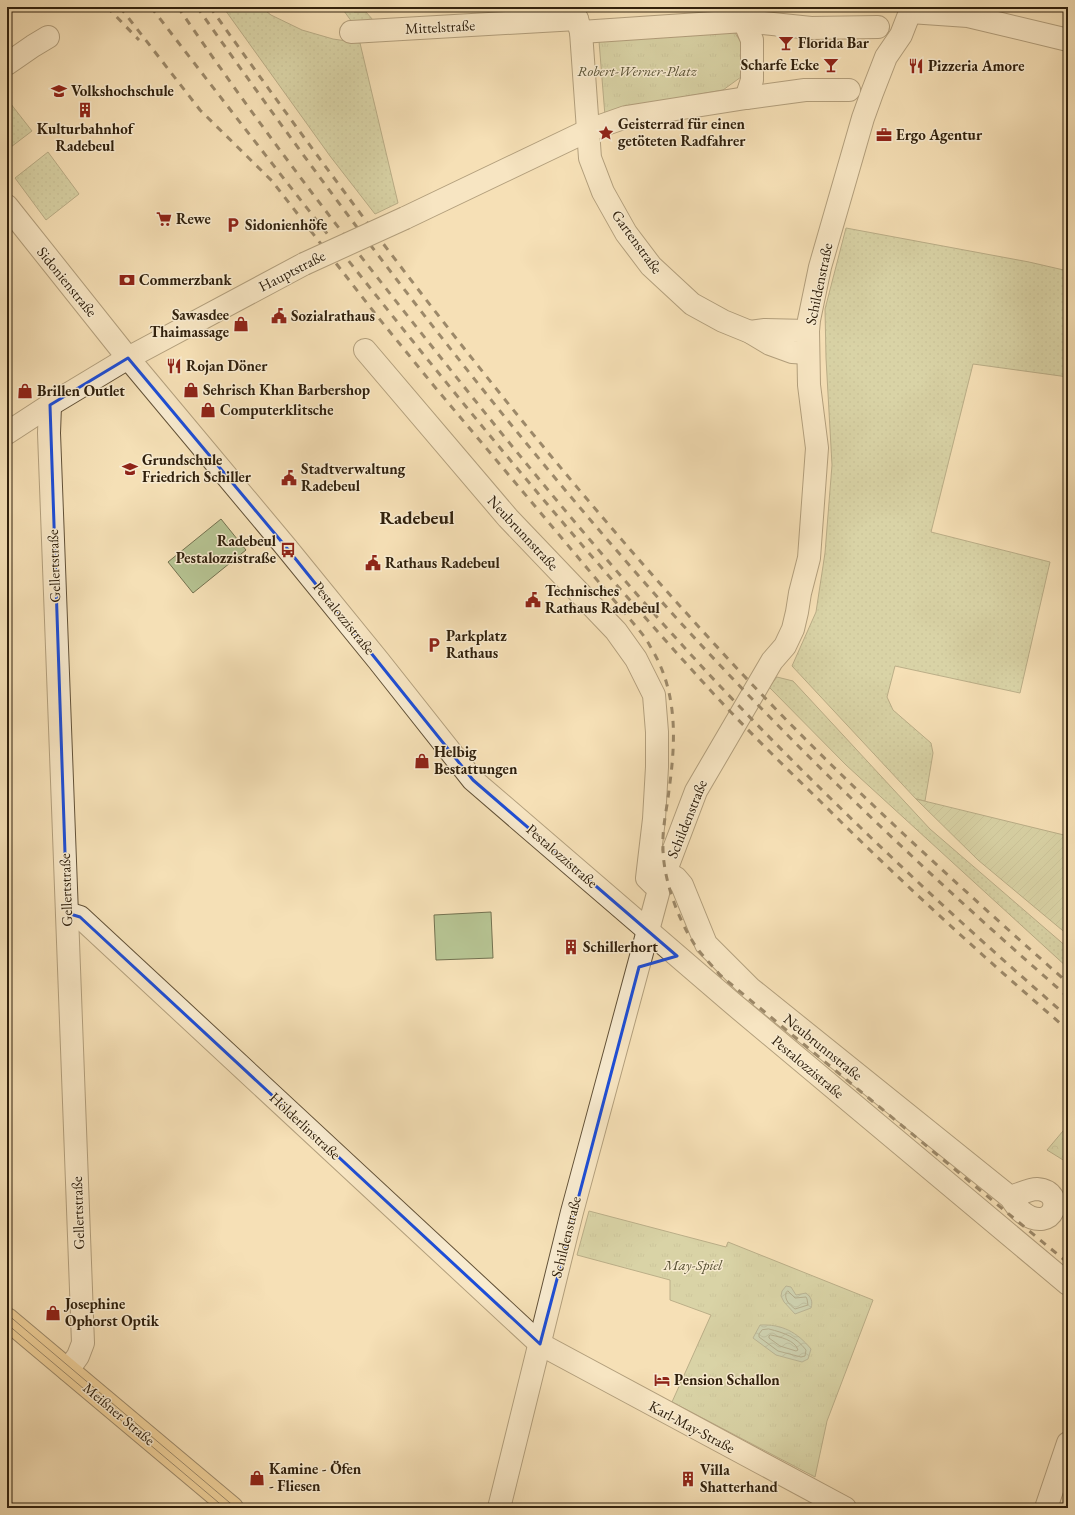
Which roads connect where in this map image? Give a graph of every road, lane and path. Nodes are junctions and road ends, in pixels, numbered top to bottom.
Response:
1 (910, 9) edge
2 (576, 20) edge
3 (744, 21) junction
4 (878, 27) dead end
5 (351, 32) dead end
6 (48, 37) dead end
7 (1068, 40) edge
8 (7, 64) edge
9 (849, 90) dead end
10 (746, 98) junction
11 (589, 130) junction
12 (7, 206) edge
13 (808, 331) junction
14 (750, 332) junction
15 (365, 350) dead end
16 (808, 353) junction
17 (128, 358) junction
18 (50, 405) junction
19 (7, 433) edge
20 (663, 879) junction
21 (67, 912) junction
22 (649, 932) junction
23 (677, 956) junction
24 (639, 967) junction
25 (1010, 1197) dead end
26 (1068, 1284) edge
27 (7, 1319) edge
28 (540, 1344) junction
29 (68, 1370) junction
30 (1068, 1443) edge
31 (232, 1508) edge
32 (499, 1508) edge
33 (845, 1508) edge
34 (1046, 1508) edge

1 - 7 street
1 - 13 street, Schildenstraße
2 - 3 street
2 - 5 street, Mittelstraße
2 - 11 street
3 - 4 street
3 - 10 street
6 - 8 street
9 - 10 street
10 - 11 street
11 - 14 street, Gartenstraße
11 - 17 street, Hauptstraße, bridge
12 - 17 street, Sidonienstraße
13 - 14 street, Gartenstraße
13 - 16 street, Schildenstraße
14 - 16 street, Gartenstraße
15 - 20 street, Neubrunnstraße
16 - 20 street, Schildenstraße
17 - 18 street, Hauptstraße
17 - 22 street, Pestalozzistraße
18 - 19 street, Hauptstraße
18 - 21 street, Gellertstraße
20 - 22 street, Schildenstraße
20 - 25 street, Neubrunnstraße
21 - 28 street, Hölderlinstraße
21 - 29 street, Gellertstraße
22 - 23 street, Pestalozzistraße
22 - 24 street, Schildenstraße
23 - 24 street
23 - 26 street, Pestalozzistraße
24 - 28 street, Schildenstraße
27 - 29 main road, Meißner Straße
28 - 32 street, Schildenstraße
28 - 33 street, Karl-May-Straße
29 - 31 main road, Meißner Straße
30 - 34 street

